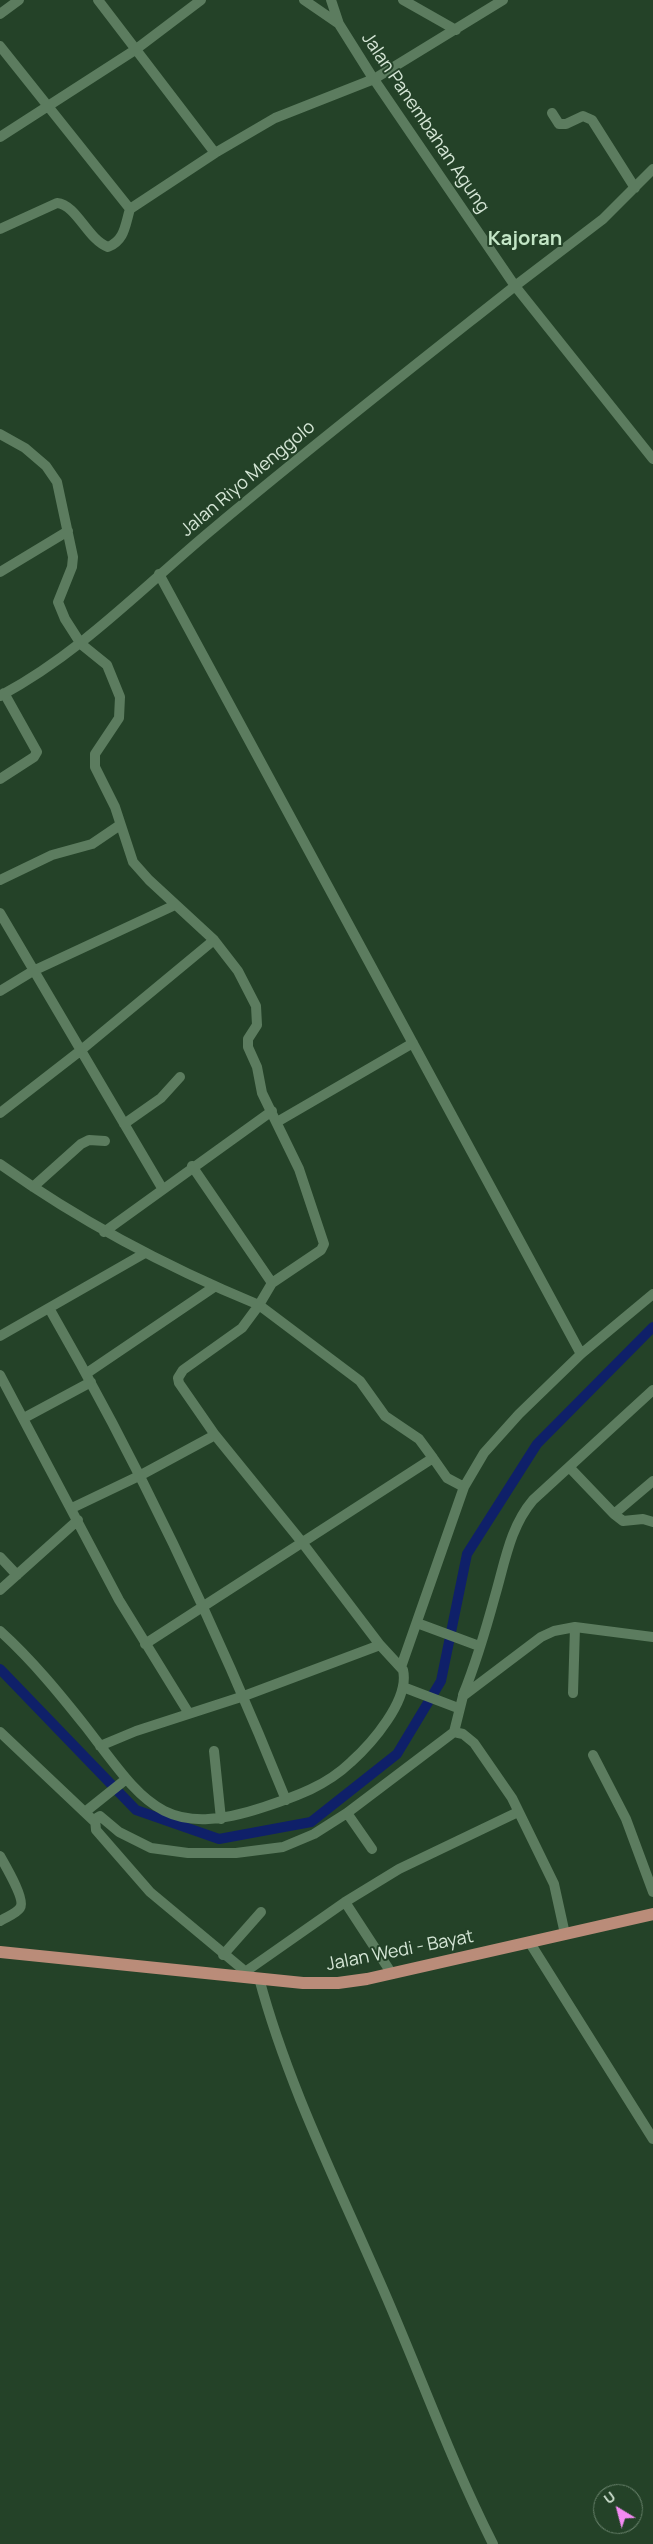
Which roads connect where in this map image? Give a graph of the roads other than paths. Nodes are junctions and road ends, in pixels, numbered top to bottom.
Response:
1 (19, 0) edge
2 (98, 0) edge
3 (201, 0) edge
4 (304, 0) edge
5 (331, 0) edge
6 (403, 0) edge
7 (502, 0) edge
8 (0, 14) edge
9 (339, 24) junction
10 (456, 30) junction
11 (0, 46) edge
12 (135, 50) junction
13 (372, 77) junction
14 (46, 106) junction
15 (552, 113) dead end
16 (0, 137) edge
17 (215, 153) junction
18 (653, 169) edge
19 (635, 188) junction
20 (130, 209) junction
21 (0, 229) edge
22 (516, 286) junction
23 (0, 434) edge
24 (653, 458) edge
25 (68, 531) junction
26 (0, 572) edge
27 (159, 574) junction
28 (81, 644) junction
29 (2, 694) edge
30 (0, 780) edge
31 (120, 825) junction
32 (0, 880) edge
33 (175, 904) junction
34 (0, 913) edge
35 (214, 940) junction
36 (33, 971) junction
37 (0, 991) edge
38 (413, 1043) junction
39 (80, 1051) junction
40 (180, 1077) dead end
41 (0, 1098) edge
42 (3, 1110) edge
43 (272, 1111) junction
44 (277, 1122) junction
45 (124, 1124) junction
46 (105, 1141) dead end
47 (0, 1164) edge
48 (192, 1166) junction
49 (32, 1187) junction
50 (162, 1188) junction
51 (104, 1232) junction
52 (145, 1253) junction
53 (272, 1283) junction
54 (214, 1287) junction
55 (653, 1294) edge
56 (259, 1305) junction
57 (49, 1308) junction
58 (0, 1336) edge
59 (581, 1354) junction
60 (0, 1375) edge
61 (89, 1377) junction
62 (653, 1390) edge
63 (24, 1418) junction
64 (215, 1435) junction
65 (433, 1458) junction
66 (570, 1468) junction
67 (141, 1475) junction
68 (653, 1481) edge
69 (464, 1486) junction
70 (72, 1508) junction
71 (614, 1514) junction
72 (78, 1520) junction
73 (653, 1522) edge
74 (301, 1541) junction
75 (0, 1557) edge
76 (17, 1575) junction
77 (0, 1590) edge
78 (202, 1607) junction
79 (420, 1624) junction
80 (575, 1627) junction
81 (0, 1631) edge
82 (653, 1637) edge
83 (145, 1644) junction
84 (380, 1645) junction
85 (477, 1645) junction
86 (401, 1667) junction
87 (407, 1688) junction
88 (573, 1693) dead end
89 (244, 1696) junction
90 (463, 1696) junction
91 (456, 1707) junction
92 (188, 1712) junction
93 (0, 1732) edge
94 (454, 1732) junction
95 (100, 1746) junction
96 (214, 1751) dead end
97 (593, 1755) dead end
98 (124, 1781) junction
99 (286, 1800) junction
100 (86, 1812) junction
101 (518, 1812) junction
102 (347, 1813) junction
103 (221, 1819) junction
104 (94, 1821) junction
105 (372, 1849) dead end
106 (0, 1856) edge
107 (653, 1892) edge
108 (345, 1902) junction
109 (261, 1912) dead end
110 (653, 1914) edge
111 (0, 1921) edge
112 (564, 1934) junction
113 (530, 1943) junction
114 (0, 1952) edge
115 (223, 1955) junction
116 (392, 1974) junction
117 (252, 1975) junction
118 (653, 2139) edge
119 (493, 2544) edge

1 - 8 street
2 - 12 street
3 - 12 street
4 - 9 street
5 - 9 street, Jalan Panembahan Agung
6 - 10 street
7 - 10 street
9 - 13 street, Jalan Panembahan Agung
10 - 13 street
11 - 14 street
12 - 14 street
12 - 17 street
13 - 17 street
13 - 22 street, Jalan Panembahan Agung
14 - 16 street
14 - 20 street
15 - 19 street
17 - 20 street
18 - 19 street, Jalan Riyo Menggolo
19 - 22 street, Jalan Riyo Menggolo
20 - 21 street
22 - 24 street, Jalan Panembahan Agung
22 - 27 street, Jalan Riyo Menggolo
23 - 25 street
25 - 26 street
25 - 28 street
27 - 28 street, Jalan Riyo Menggolo
27 - 38 street
28 - 29 street, Jalan Riyo Menggolo
28 - 31 street
29 - 30 street
31 - 32 street
31 - 33 street
33 - 35 street
33 - 36 street
34 - 36 street
35 - 39 street
35 - 43 street
36 - 37 street
36 - 39 street
38 - 44 street
38 - 59 street
39 - 42 street
39 - 45 street
40 - 45 street
41 - 42 street
43 - 44 street
43 - 48 street
44 - 53 street
45 - 50 street
46 - 49 street
47 - 49 street
48 - 50 street
48 - 53 street
49 - 51 street
50 - 51 street
51 - 52 street
52 - 54 street
52 - 57 street
53 - 56 street
54 - 56 street
54 - 61 street
55 - 59 street
56 - 64 street
56 - 65 street
57 - 58 street
57 - 61 street
59 - 69 street
60 - 63 street
61 - 63 street
61 - 67 street
62 - 66 street
63 - 70 street
64 - 67 street
64 - 74 street
65 - 69 street
65 - 74 street
66 - 71 street
66 - 85 street
67 - 70 street
67 - 78 street
68 - 71 street
69 - 79 street
70 - 72 street
71 - 73 street
72 - 76 street
72 - 83 street
74 - 78 street
74 - 84 street
75 - 76 street
76 - 77 street
78 - 83 street
78 - 89 street
79 - 85 street
79 - 86 street
80 - 82 street
80 - 88 street
80 - 90 street
81 - 95 street
83 - 92 street
84 - 86 street
84 - 89 street
85 - 90 street
86 - 87 street
87 - 91 street
87 - 99 street
89 - 92 street
89 - 99 street
90 - 91 street
91 - 94 street
92 - 95 street
93 - 100 street
94 - 101 street
94 - 102 street
95 - 98 street
96 - 103 street
97 - 107 street
98 - 100 street
98 - 103 street
99 - 103 street
100 - 104 street
101 - 108 street
101 - 112 street
102 - 104 street
102 - 105 street
104 - 115 street
106 - 111 street
108 - 116 street
108 - 117 street
109 - 115 street
110 - 112 main road, Jalan Wedi - Bayat
112 - 113 main road, Jalan Wedi - Bayat
113 - 116 main road, Jalan Wedi - Bayat
113 - 118 street
114 - 117 main road, Jalan Wedi - Bayat
115 - 117 street
116 - 117 main road, Jalan Wedi - Bayat
117 - 119 street

